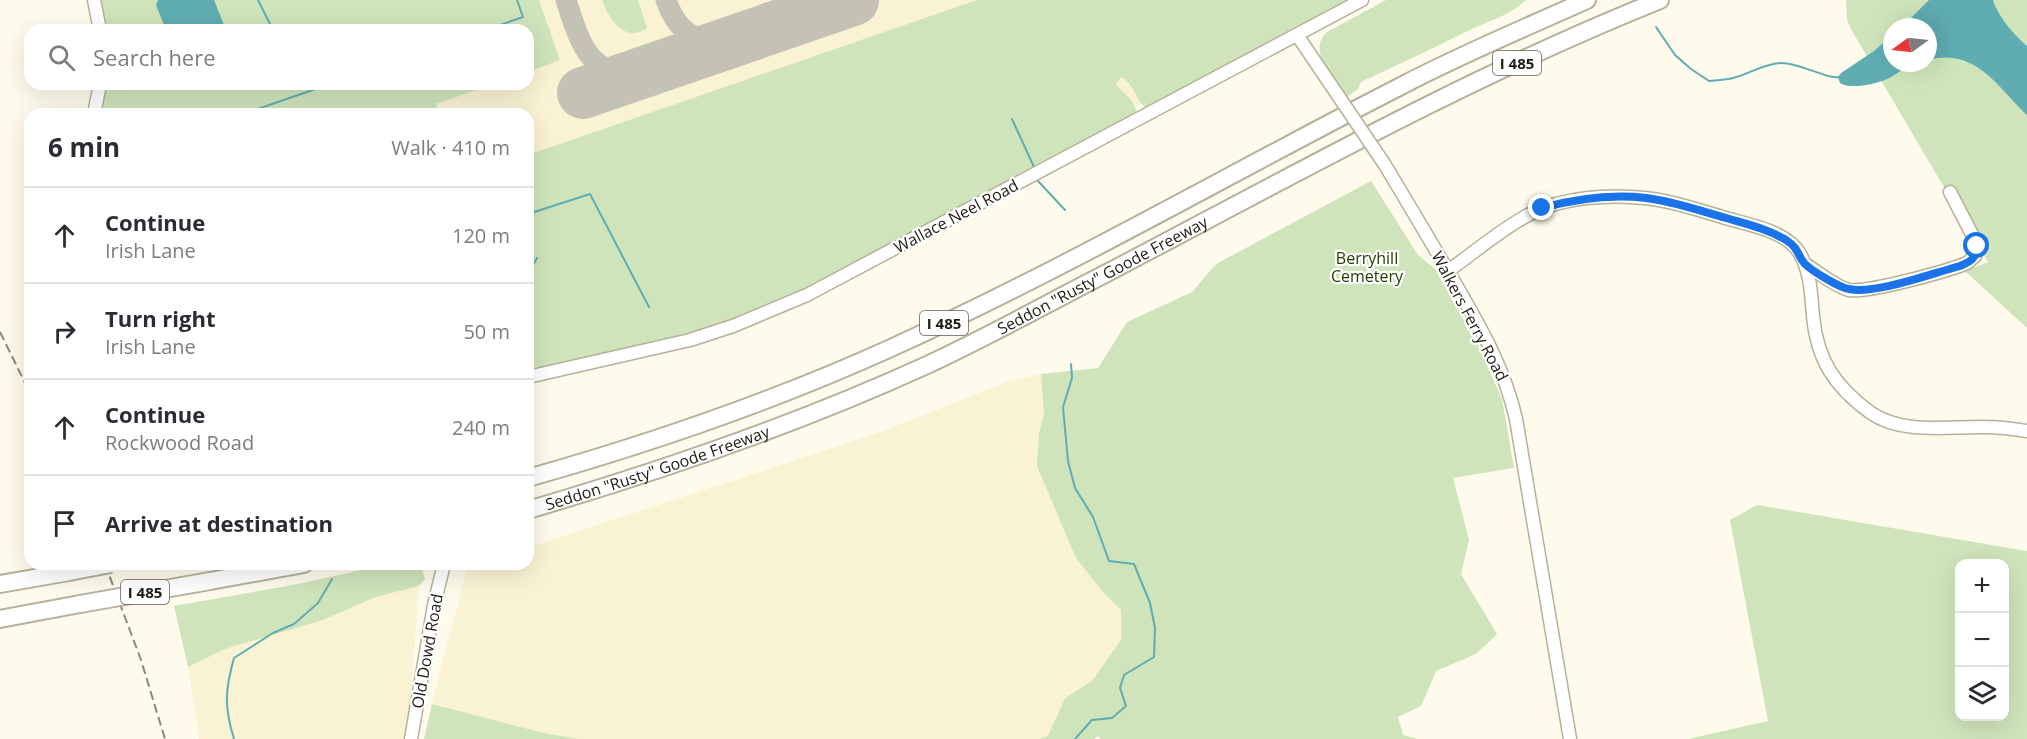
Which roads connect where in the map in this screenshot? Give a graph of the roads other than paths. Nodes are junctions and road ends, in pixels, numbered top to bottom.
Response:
1 (94, 0) edge
2 (1362, 0) edge
3 (1587, 0) edge
4 (1660, 0) edge
5 (99, 24) edge
6 (1297, 35) junction
7 (99, 90) edge
8 (95, 108) edge
9 (1950, 192) dead end
10 (1805, 264) junction
11 (1448, 271) junction
12 (534, 376) edge
13 (2027, 431) edge
14 (534, 476) edge
15 (534, 508) edge
16 (80, 570) edge
17 (271, 570) edge
18 (443, 570) edge
19 (0, 584) edge
20 (0, 619) edge
21 (411, 739) edge
22 (1570, 739) edge

1 - 5 street
2 - 6 street, Wallace Neel Road
3 - 14 highway, Seddon "Rusty" Goode Freeway / I 485
4 - 15 highway, Seddon "Rusty" Goode Freeway / I 485
6 - 11 street, Walkers Ferry Road, bridge
6 - 12 street, Wallace Neel Road
7 - 8 street
9 - 10 street
10 - 11 street
10 - 13 street
11 - 22 street, Walkers Ferry Road
16 - 19 highway, I 485, bridge
17 - 20 highway, I 485, bridge
18 - 21 street, Old Dowd Road

